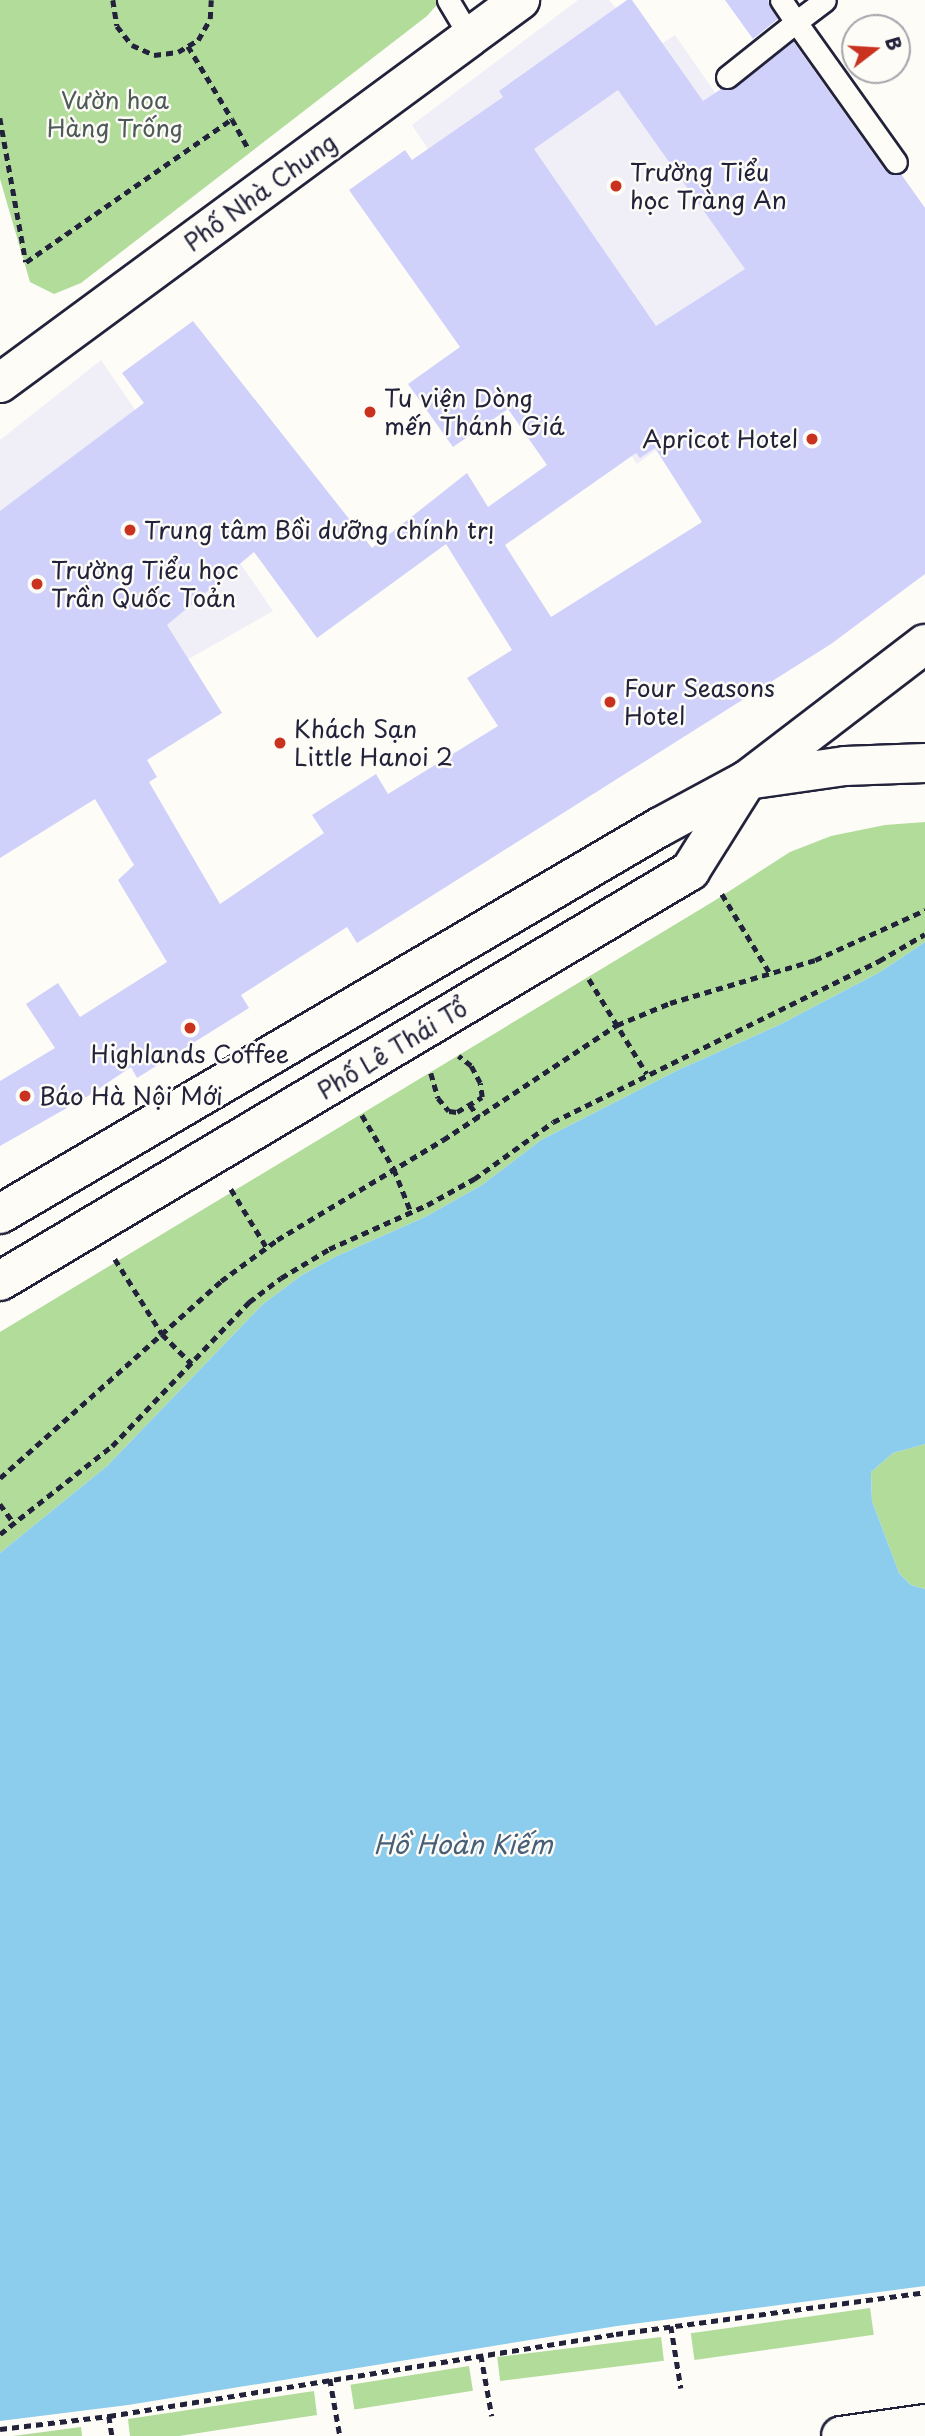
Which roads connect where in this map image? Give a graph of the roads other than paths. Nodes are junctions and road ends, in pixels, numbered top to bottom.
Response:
1 (448, 0) edge
2 (520, 0) edge
3 (780, 0) edge
4 (825, 0) edge
5 (796, 22) junction
6 (470, 37) junction
7 (727, 77) dead end
8 (896, 162) dead end
9 (0, 383) edge
10 (925, 644) edge
11 (925, 763) edge
12 (747, 780) junction
13 (0, 1214) edge
14 (0, 1281) edge
15 (925, 2424) edge
16 (841, 2436) edge
17 (847, 2436) edge

1 - 6 lane
2 - 6 street, Phố Nhà Chung
3 - 5 lane
4 - 5 lane
5 - 7 lane
5 - 8 lane
6 - 9 street, Phố Nhà Chung
10 - 12 street
11 - 12 street
12 - 13 street
12 - 14 street, Phố Lê Thái Tổ
15 - 17 street
16 - 17 street

